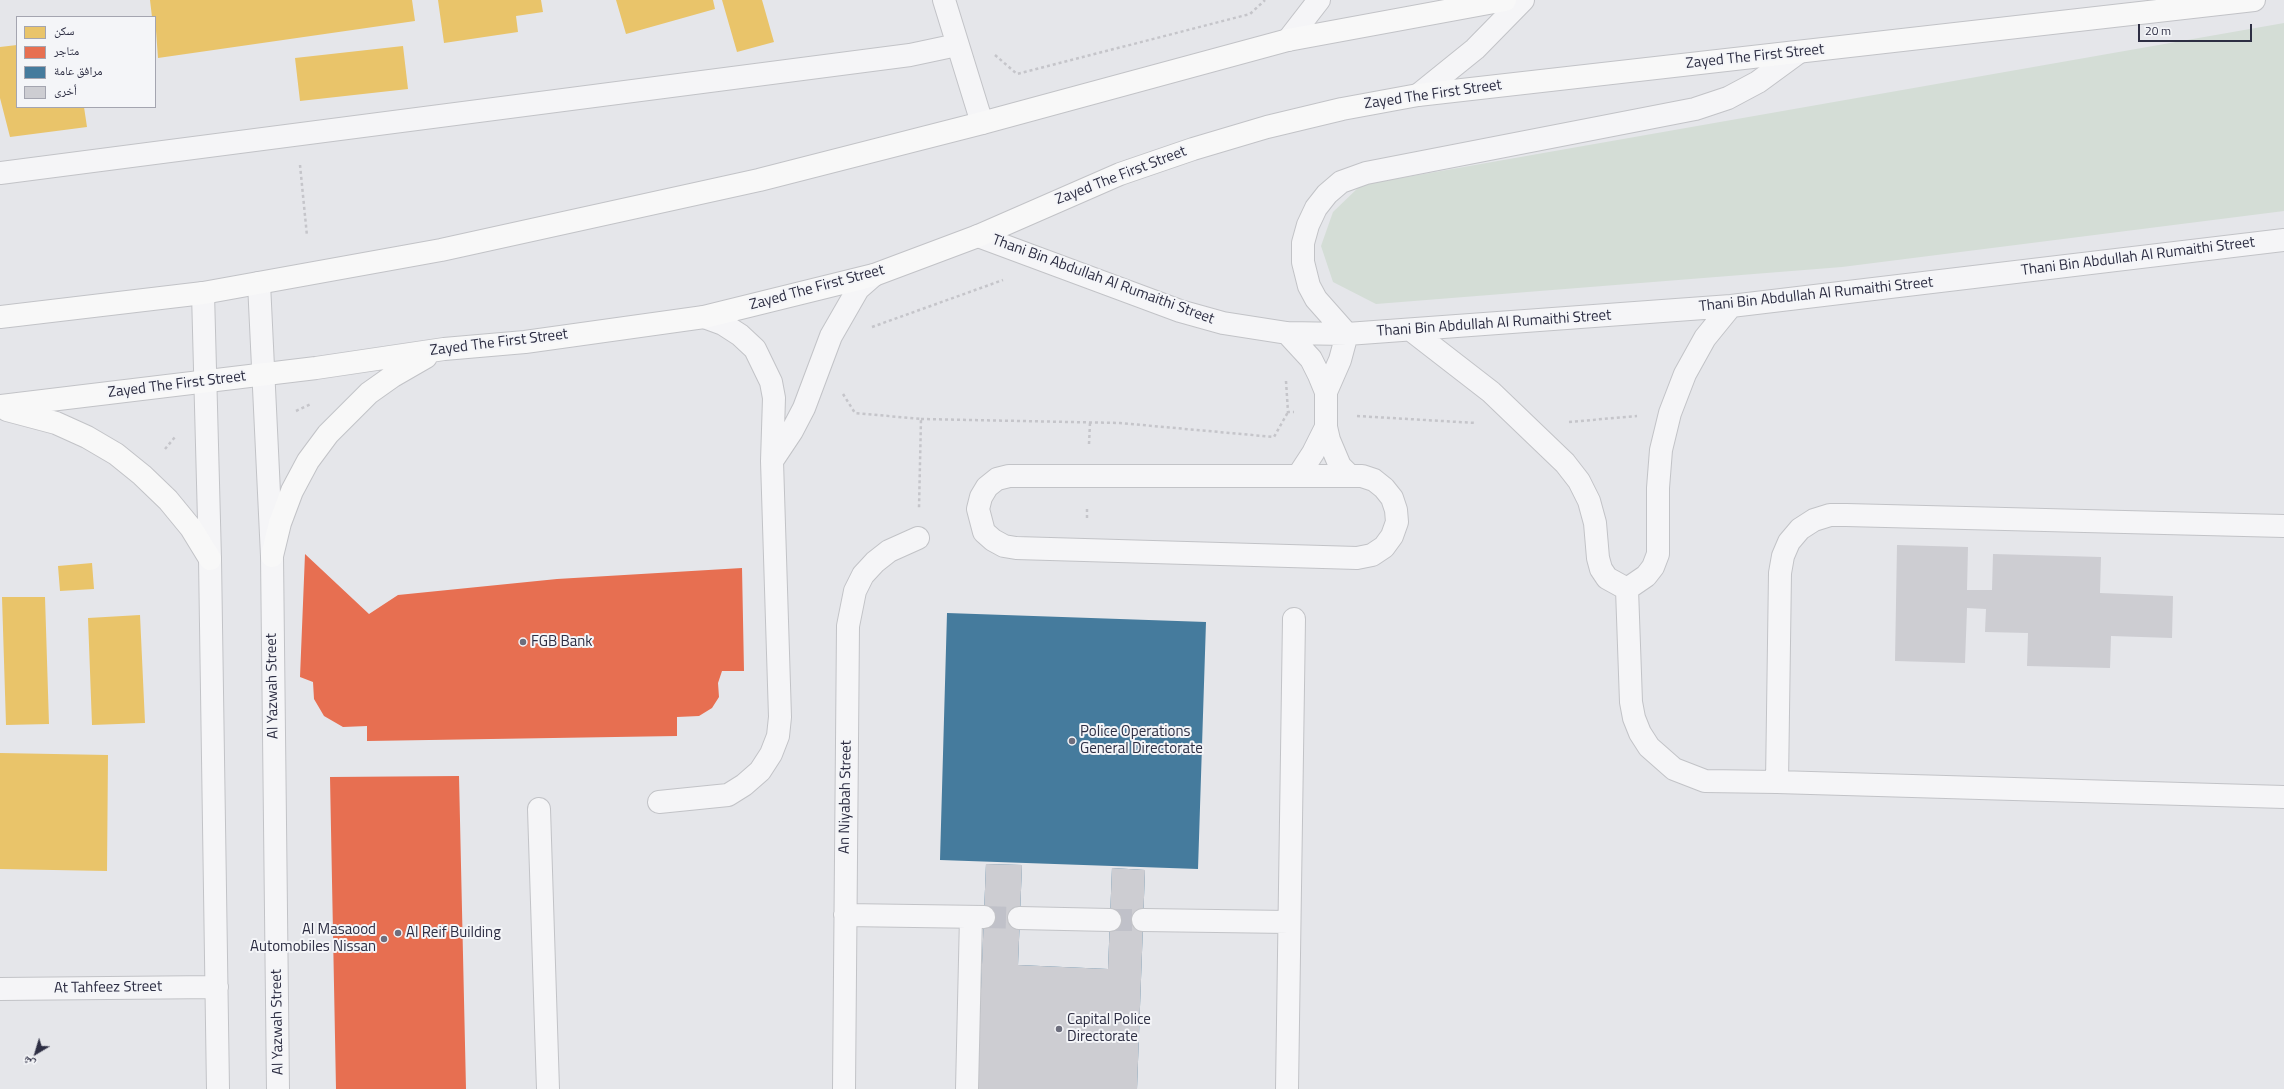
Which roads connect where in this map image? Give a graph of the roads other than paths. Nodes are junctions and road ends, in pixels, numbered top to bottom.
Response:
1 (944, 0) edge
2 (1318, 0) edge
3 (1505, 0) edge
4 (1523, 0) edge
5 (2254, 0) edge
6 (1288, 40) junction
7 (957, 45) junction
8 (1799, 52) junction
9 (1418, 95) junction
10 (982, 123) junction
11 (0, 173) edge
12 (978, 236) junction
13 (2284, 240) edge
14 (874, 275) junction
15 (258, 283) junction
16 (203, 293) junction
17 (1731, 306) junction
18 (0, 317) edge
19 (704, 317) junction
20 (1411, 330) junction
21 (1287, 333) junction
22 (1347, 334) junction
23 (444, 349) junction
24 (264, 374) junction
25 (206, 381) junction
26 (1326, 392) junction
27 (0, 407) edge
28 (1326, 427) junction
29 (772, 461) junction
30 (1298, 476) junction
31 (1350, 476) junction
32 (2284, 526) edge
33 (918, 538) road end
34 (272, 556) junction
35 (210, 559) junction
36 (1627, 589) junction
37 (1294, 619) dead end
38 (1777, 782) junction
39 (2284, 797) edge
40 (659, 802) dead end
41 (538, 809) dead end
42 (845, 915) junction
43 (1019, 918) tunnel mouth
44 (1110, 920) tunnel mouth
45 (1143, 920) tunnel mouth
46 (1289, 922) junction
47 (216, 987) junction
48 (0, 989) edge
49 (218, 1089) edge
50 (278, 1089) edge
51 (548, 1089) edge
52 (844, 1089) edge
53 (967, 1089) edge
54 (1287, 1089) edge

1 - 7 street
2 - 6 street
3 - 6 main road
4 - 9 street
5 - 8 main road, Zayed The First Street
6 - 10 main road
7 - 10 street
7 - 11 street
8 - 9 main road, Zayed The First Street
8 - 22 street
9 - 12 main road, Zayed The First Street
10 - 15 main road
12 - 14 main road, Zayed The First Street
12 - 21 street, Thani Bin Abdullah Al Rumaithi Street
13 - 17 street, Thani Bin Abdullah Al Rumaithi Street
14 - 19 main road, Zayed The First Street
14 - 29 street
15 - 16 main road
15 - 24 street, Al Yazwah Street
16 - 18 main road
16 - 25 street
17 - 20 street, Thani Bin Abdullah Al Rumaithi Street
17 - 36 street
19 - 23 main road, Zayed The First Street
19 - 29 street
20 - 22 street, Thani Bin Abdullah Al Rumaithi Street
20 - 36 street
21 - 22 street, Thani Bin Abdullah Al Rumaithi Street
21 - 26 street
22 - 26 street
23 - 24 main road, Zayed The First Street
23 - 34 main road
24 - 25 main road, Zayed The First Street
24 - 34 street, Al Yazwah Street
25 - 27 main road, Zayed The First Street
25 - 35 street
26 - 28 street
27 - 35 main road
28 - 30 street
28 - 31 street
29 - 40 street
30 - 31 street
30 - 31 street
32 - 38 street
33 - 42 street, An Niyabah Street
34 - 50 street, Al Yazwah Street
35 - 47 street
36 - 38 street
37 - 46 street
38 - 39 street
41 - 51 street
42 - 52 street, An Niyabah Street
42 - 53 street
43 - 44 street
45 - 46 street
46 - 54 street
47 - 48 street, At Tahfeez Street
47 - 49 street

